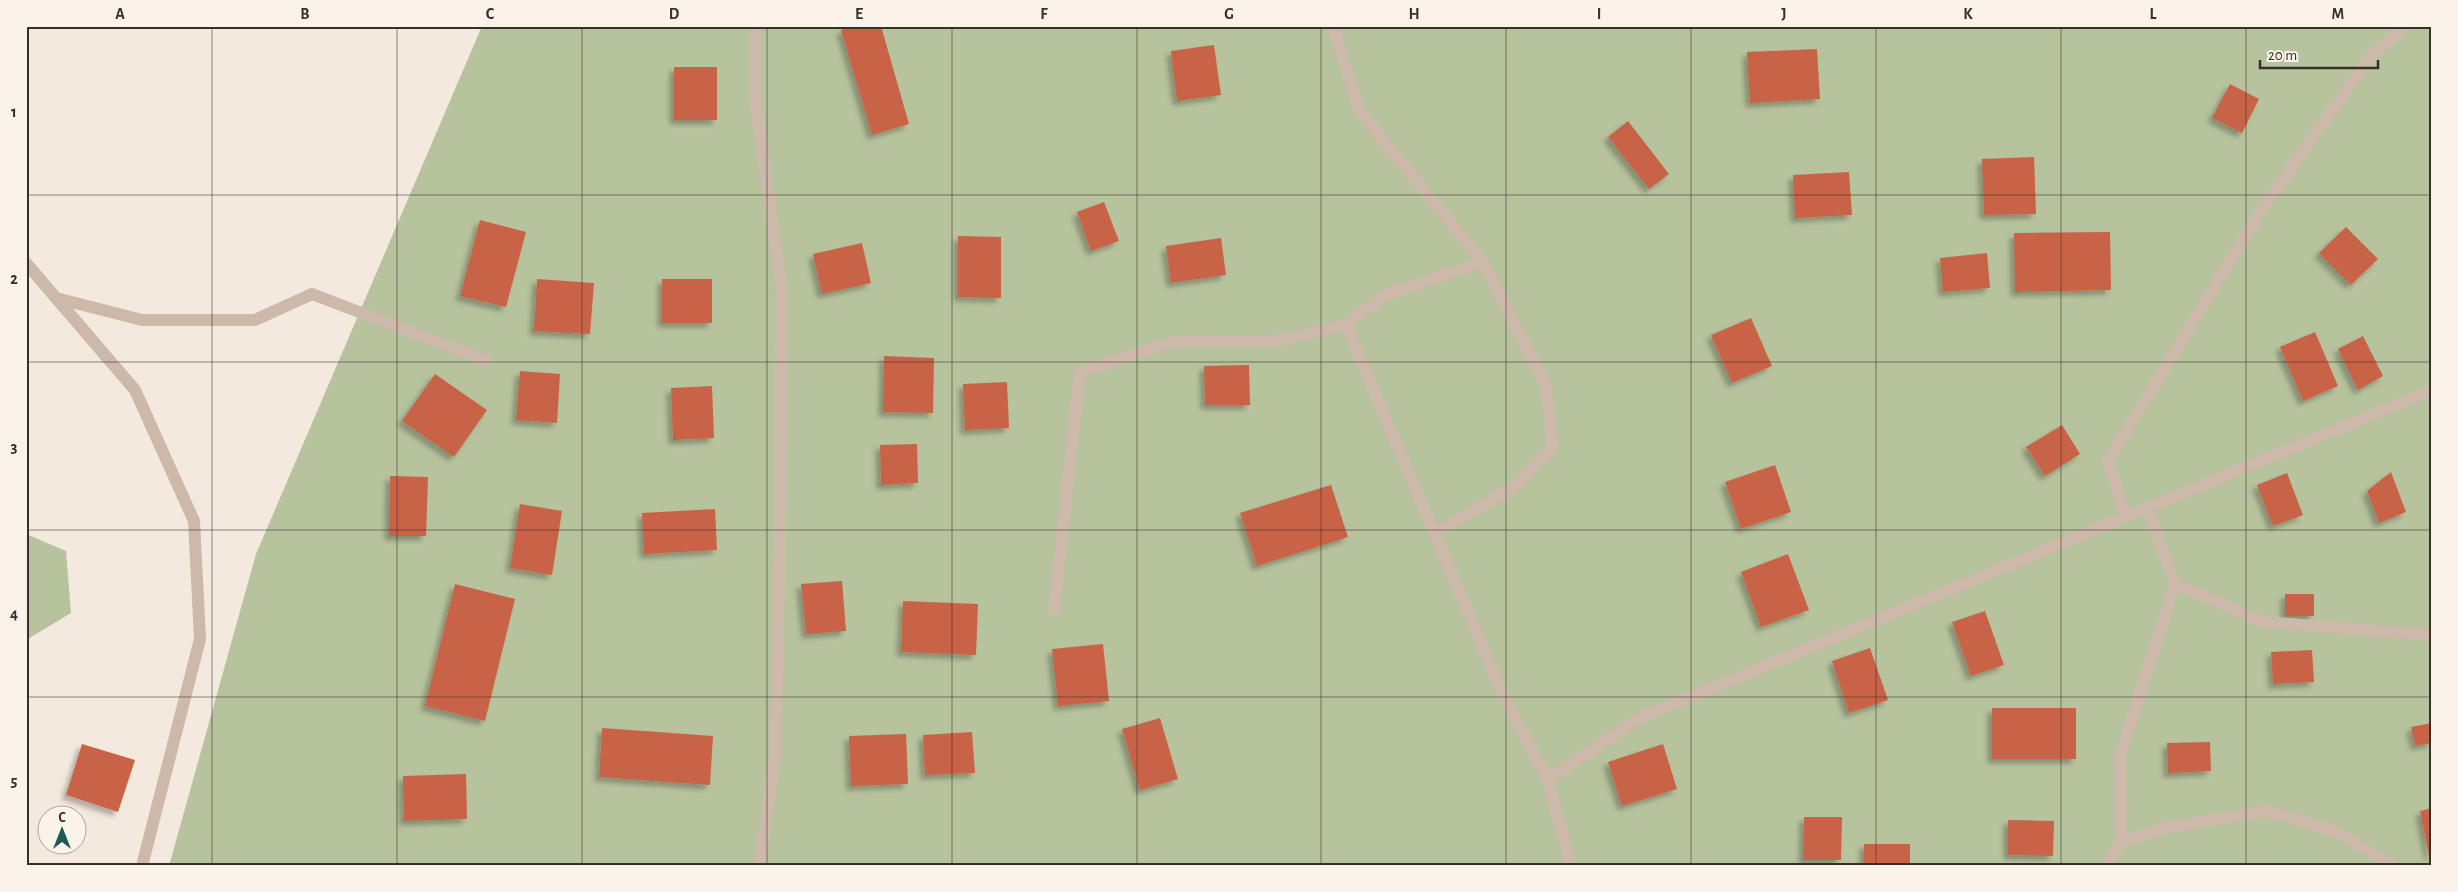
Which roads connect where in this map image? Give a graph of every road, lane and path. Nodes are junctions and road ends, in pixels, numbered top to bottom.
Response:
1 (756, 26) edge
2 (1333, 26) edge
3 (2404, 26) edge
4 (1483, 262) junction
5 (26, 263) edge
6 (56, 298) junction
7 (1346, 325) junction
8 (485, 360) dead end
9 (2432, 390) edge
10 (2148, 509) junction
11 (2126, 516) junction
12 (1435, 533) junction
13 (2175, 584) junction
14 (1054, 610) dead end
15 (2432, 635) edge
16 (1548, 780) junction
17 (2121, 842) junction
18 (760, 862) dead end
19 (142, 866) edge
20 (1572, 866) edge
21 (2106, 866) edge
22 (2394, 866) edge

1 - 18 street
2 - 4 street
3 - 11 street
4 - 7 street
4 - 12 street
5 - 6 street
6 - 8 street
6 - 19 street
7 - 12 street
7 - 14 street
9 - 10 street
10 - 11 street
10 - 13 street
11 - 16 street
12 - 16 street
13 - 15 street
13 - 17 street
16 - 20 street
17 - 21 street
17 - 22 street

